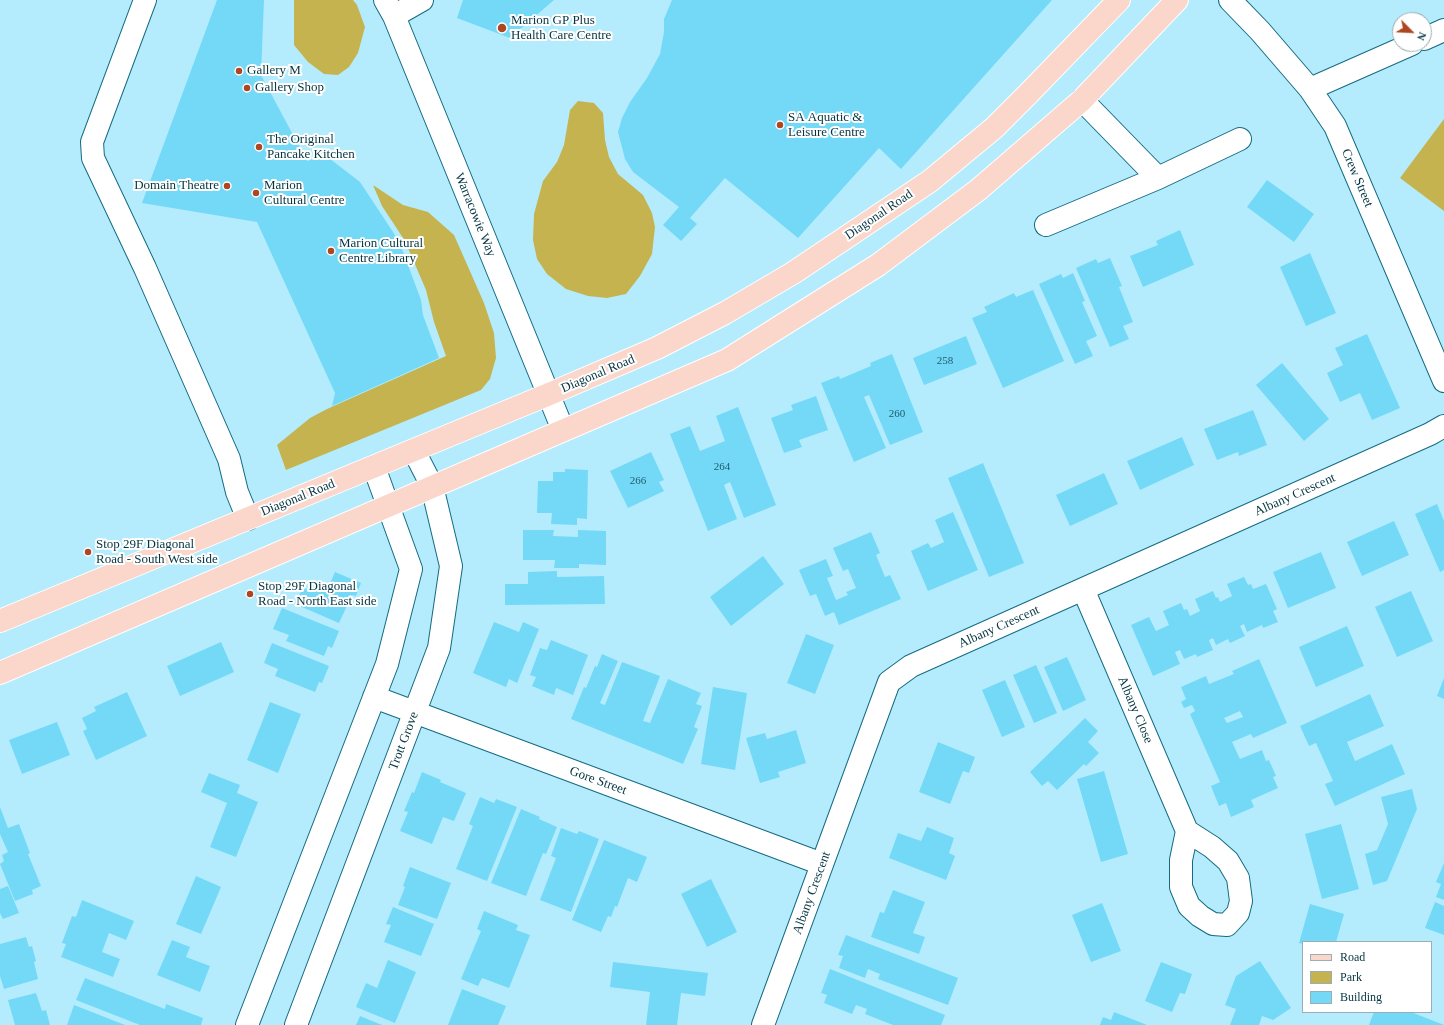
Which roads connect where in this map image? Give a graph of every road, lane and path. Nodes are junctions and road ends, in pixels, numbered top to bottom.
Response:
1 (145, 0) edge
2 (422, 0) edge
3 (1119, 0) edge
4 (1177, 0) edge
5 (1230, 0) edge
6 (390, 8) edge
7 (1444, 30) edge
8 (1432, 35) edge
9 (1394, 52) edge
10 (1310, 89) junction
11 (1082, 100) junction
12 (1240, 139) dead end
13 (1158, 178) junction
14 (1046, 225) dead end
15 (1444, 381) edge
16 (547, 395) junction
17 (1444, 426) edge
18 (563, 430) junction
19 (414, 451) junction
20 (374, 467) junction
21 (432, 486) junction
22 (389, 506) junction
23 (248, 519) junction
24 (1083, 589) junction
25 (0, 621) edge
26 (0, 673) edge
27 (374, 698) junction
28 (414, 713) junction
29 (1187, 832) dead end
30 (822, 864) junction
31 (247, 1025) edge
32 (296, 1025) edge
33 (763, 1025) edge

1 - 23 street
2 - 6 street
3 - 16 main road, Diagonal Road
4 - 11 main road
5 - 10 street, Crew Street
6 - 16 street, Warracowie Way
7 - 8 street
9 - 10 street
10 - 15 street, Crew Street
11 - 13 street
11 - 18 main road
12 - 13 street
13 - 14 street
16 - 18 street, Warracowie Way
16 - 19 main road, Diagonal Road
17 - 24 street, Albany Crescent
18 - 21 main road
19 - 20 main road, Diagonal Road
19 - 21 street, Trott Grove
20 - 22 street
20 - 23 main road, Diagonal Road
21 - 22 main road
21 - 28 street, Trott Grove
22 - 26 main road
22 - 27 street
23 - 25 main road, Diagonal Road
24 - 29 street, Albany Close
24 - 30 street, Albany Crescent
27 - 28 street, Gore Street
27 - 31 street
28 - 30 street, Gore Street
28 - 32 street, Trott Grove
30 - 33 street, Albany Crescent

